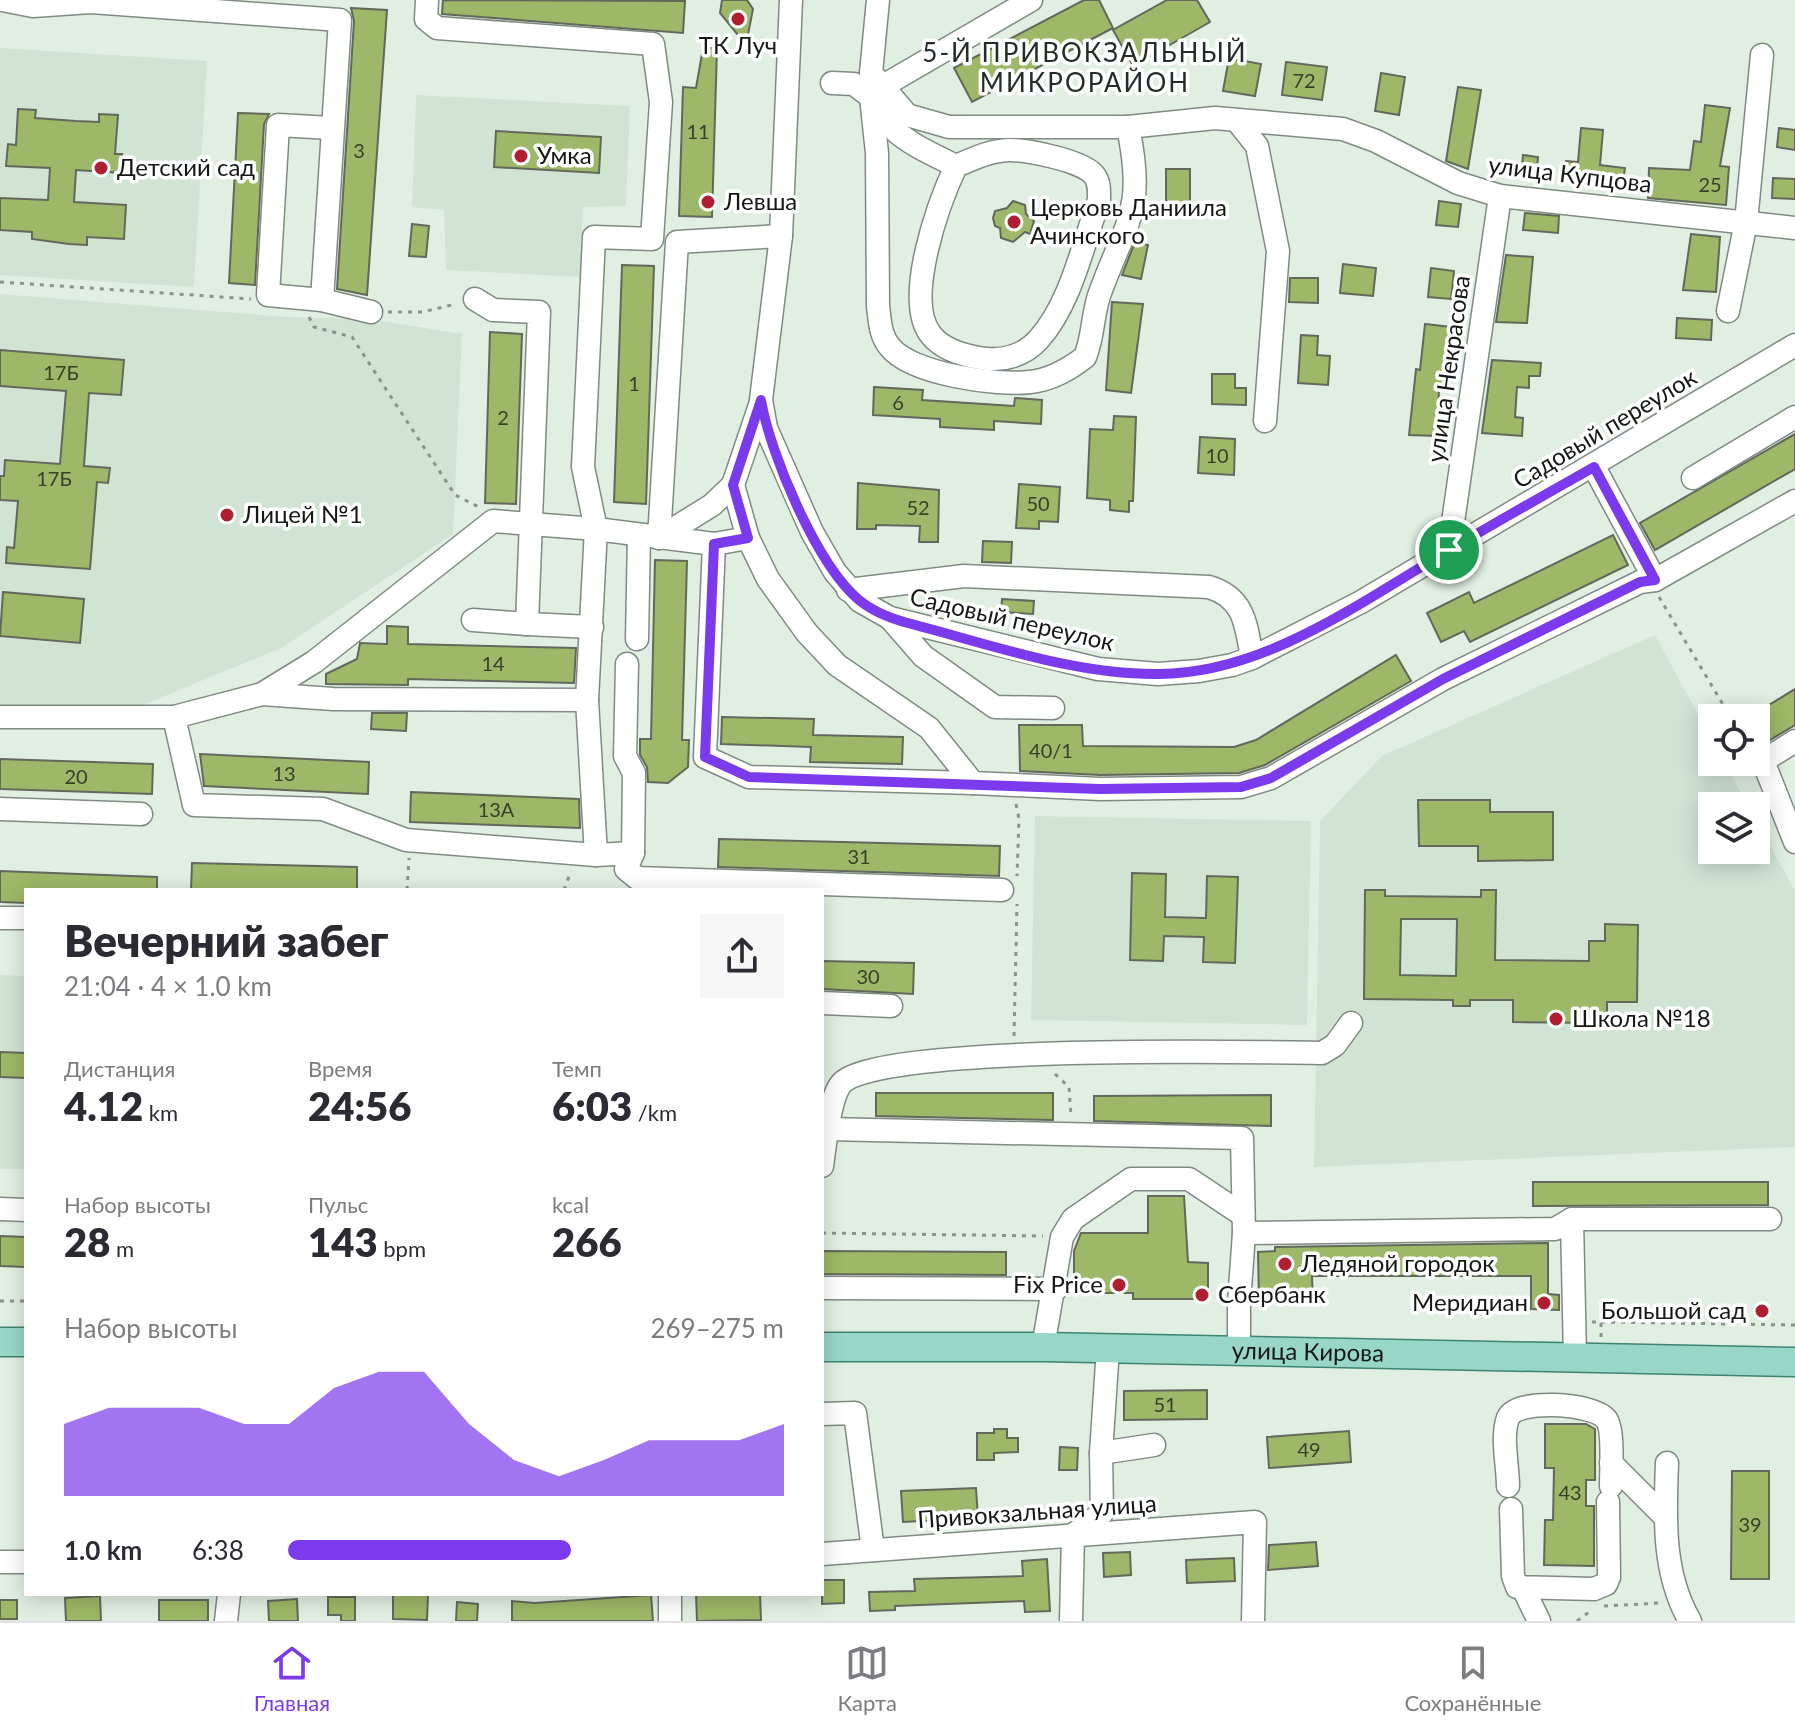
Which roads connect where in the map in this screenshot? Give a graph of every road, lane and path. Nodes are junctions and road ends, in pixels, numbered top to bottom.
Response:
1 (427, 0) edge
2 (791, 0) edge
3 (878, 0) edge
4 (1031, 0) edge
5 (1, 1) edge
6 (341, 10) edge
7 (1762, 55) dead end
8 (832, 83) dead end
9 (875, 85) junction
10 (1237, 121) junction
11 (1128, 127) junction
12 (331, 128) junction
13 (956, 166) junction
14 (1500, 196) junction
15 (1746, 222) junction
16 (1795, 228) edge
17 (781, 236) junction
18 (652, 239) junction
19 (677, 242) junction
20 (0, 282) edge
21 (268, 295) junction
22 (475, 299) joint
23 (315, 309) junction
24 (1728, 311) dead end
25 (371, 312) joint
26 (1795, 345) edge
27 (761, 400) junction
28 (1795, 417) edge
29 (1265, 421) dead end
30 (1594, 467) junction
31 (1693, 478) dead end
32 (733, 485) junction
33 (1795, 501) edge
34 (493, 521) junction
35 (532, 523) junction
36 (596, 529) junction
37 (649, 536) junction
38 (748, 538) junction
39 (714, 544) junction
40 (1449, 550) junction
41 (1652, 580) junction
42 (848, 590) junction
43 (890, 618) junction
44 (473, 620) dead end
45 (527, 624) junction
46 (592, 627) junction
47 (637, 639) dead end
48 (1252, 658) junction
49 (627, 664) dead end
50 (262, 694) junction
51 (587, 700) junction
52 (1723, 704) edge
53 (1053, 708) dead end
54 (0, 717) edge
55 (174, 717) junction
56 (1795, 741) edge
57 (1770, 752) edge
58 (1768, 776) edge
59 (973, 783) junction
60 (1010, 786) junction
61 (0, 809) edge
62 (141, 814) dead end
63 (410, 841) junction
64 (1795, 842) edge
65 (633, 853) junction
66 (596, 855) junction
67 (632, 884) edge
68 (407, 888) edge
69 (1012, 889) junction
70 (0, 918) edge
71 (24, 918) edge
72 (824, 1003) edge
73 (891, 1006) dead end
74 (1351, 1023) dead end
75 (1024, 1055) junction
76 (827, 1129) junction
77 (1072, 1137) junction
78 (824, 1151) edge
79 (0, 1209) edge
80 (24, 1210) edge
81 (1572, 1219) junction
82 (1770, 1219) dead end
83 (1244, 1224) junction
84 (824, 1233) edge
85 (1062, 1237) junction
86 (824, 1288) edge
87 (1056, 1289) junction
88 (0, 1301) edge
89 (24, 1301) edge
90 (1601, 1322) dead end
91 (1795, 1325) edge
92 (0, 1342) edge
93 (24, 1342) edge
94 (824, 1347) edge
95 (1043, 1347) junction
96 (1108, 1348) junction
97 (1239, 1350) junction
98 (1575, 1358) junction
99 (1795, 1362) edge
100 (824, 1414) edge
101 (1154, 1445) dead end
102 (1101, 1453) junction
103 (1611, 1463) junction
104 (1667, 1463) dead end
105 (1508, 1486) dead end
106 (1511, 1509) dead end
107 (1665, 1517) junction
108 (1073, 1535) junction
109 (873, 1550) junction
110 (824, 1554) edge
111 (0, 1562) edge
112 (24, 1562) edge
113 (1524, 1590) junction
114 (229, 1596) edge
115 (670, 1596) edge
116 (1685, 1612) edge
117 (226, 1621) edge
118 (670, 1621) edge
119 (1071, 1621) edge
120 (1253, 1621) edge
121 (1539, 1621) edge
122 (1577, 1621) edge

1 - 18 street
2 - 17 street, Садовый переулок
3 - 9 street
4 - 9 street
5 - 6 street
6 - 12 street
7 - 15 street
8 - 9 street
9 - 11 street, улица Купцова
9 - 11 street
9 - 13 street
10 - 11 street, улица Купцова
10 - 14 street, улица Купцова
10 - 29 street
12 - 21 street
12 - 23 street
13 - 13 street
14 - 15 street, улица Купцова
14 - 40 street, улица Некрасова
15 - 16 street, улица Купцова
15 - 24 street
17 - 19 street
17 - 27 street, Садовый переулок
18 - 19 street
18 - 36 street
19 - 37 street
20 - 21 path
21 - 23 street
22 - 25 path
22 - 35 street
23 - 25 street
23 - 34 path
26 - 30 street, Садовый переулок
27 - 32 street
27 - 42 street, Садовый переулок
28 - 31 street
30 - 40 street, Садовый переулок
30 - 41 street
32 - 37 street
32 - 38 street
33 - 41 street
34 - 35 street
34 - 50 street
35 - 36 street
35 - 45 street
36 - 37 street
36 - 46 street
37 - 39 street
37 - 47 street
38 - 39 street
38 - 59 street
39 - 59 street
40 - 48 street, Садовый переулок
41 - 52 path
41 - 60 street
42 - 43 street, Садовый переулок
42 - 48 street
43 - 48 street, Садовый переулок
43 - 53 street
44 - 45 street
45 - 46 street
46 - 51 street
49 - 65 street
50 - 51 street
50 - 55 street
51 - 66 street
54 - 55 street
55 - 63 street
56 - 57 street
58 - 64 street
59 - 60 street
60 - 69 path
61 - 62 street
63 - 66 street
63 - 68 path
65 - 66 street
65 - 67 street
67 - 69 street
69 - 75 path
70 - 71 street
72 - 73 street
74 - 75 street
75 - 76 street
75 - 77 path
76 - 77 street
76 - 78 street
77 - 83 street
79 - 80 street
81 - 82 street
81 - 83 street
81 - 98 street
83 - 85 street
83 - 97 street
84 - 85 path
85 - 87 street
86 - 87 street
87 - 95 street
88 - 89 path
90 - 91 path
92 - 93 main road
94 - 95 main road, улица Кирова
95 - 96 main road, улица Кирова
96 - 97 main road, улица Кирова
96 - 102 street
97 - 98 main road, улица Кирова
98 - 99 main road, улица Кирова
100 - 109 street
101 - 102 street
102 - 108 street
103 - 105 street
103 - 107 street
103 - 113 street
104 - 107 street
106 - 113 street
107 - 116 street
108 - 109 street, Привокзальная улица
108 - 119 street
108 - 120 street, Привокзальная улица
109 - 110 street, Привокзальная улица
111 - 112 street
113 - 121 street
114 - 117 street
115 - 118 street
116 - 122 path

